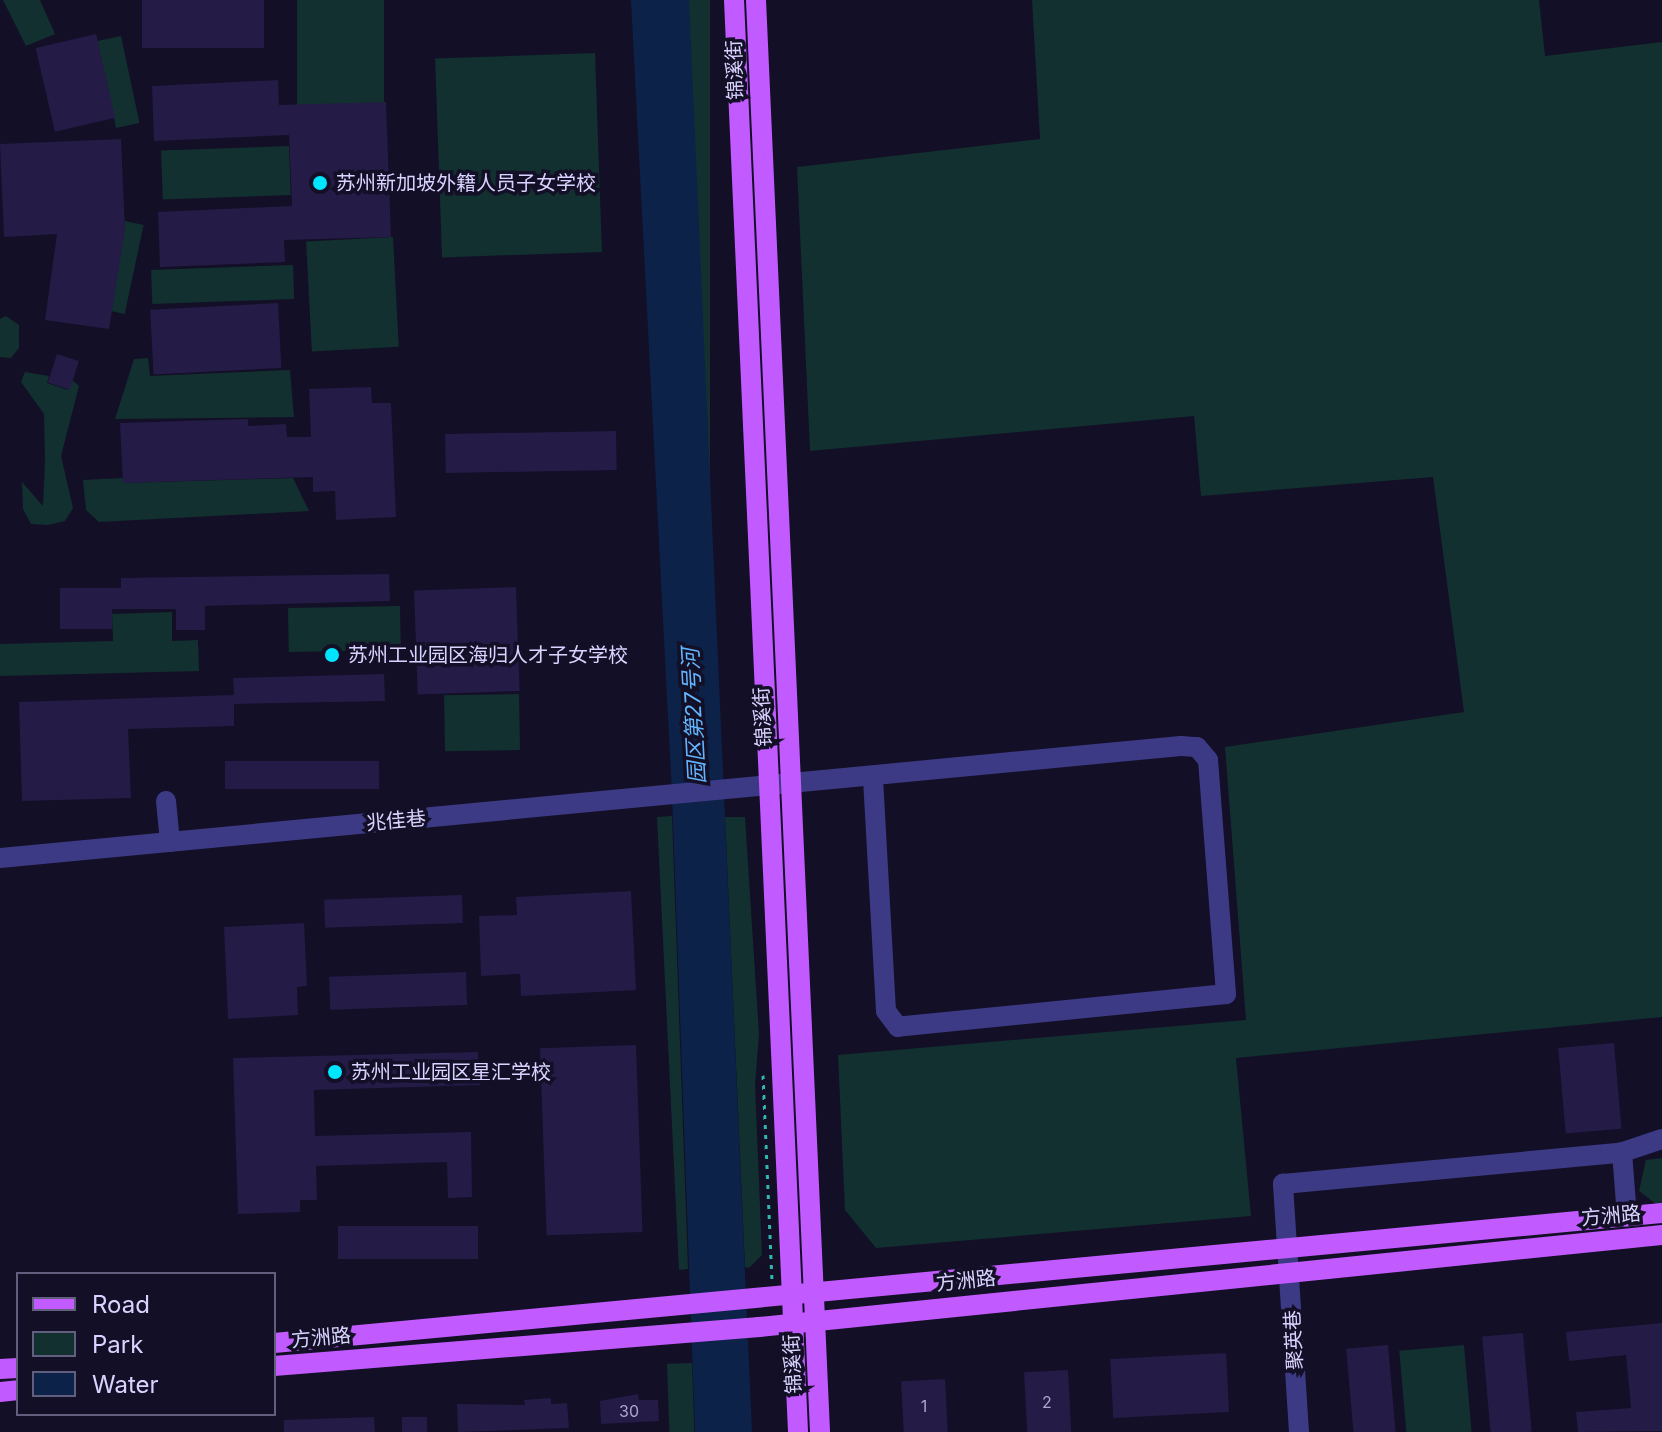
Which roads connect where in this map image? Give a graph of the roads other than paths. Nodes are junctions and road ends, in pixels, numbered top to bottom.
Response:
1 (734, 0) edge
2 (756, 0) edge
3 (873, 776) junction
4 (791, 785) junction
5 (770, 788) junction
6 (166, 801) dead end
7 (170, 842) junction
8 (0, 858) edge
9 (1662, 1139) edge
10 (1622, 1152) junction
11 (1662, 1213) edge
12 (1627, 1217) junction
13 (1662, 1235) edge
14 (1289, 1249) junction
15 (1291, 1270) junction
16 (814, 1294) junction
17 (793, 1295) junction
18 (815, 1320) junction
19 (793, 1323) junction
20 (276, 1343) edge
21 (276, 1366) edge
22 (798, 1432) edge
23 (820, 1432) edge
24 (1299, 1432) edge

1 - 5 main road, 锦溪街
2 - 4 main road, 锦溪街
3 - 3 street, 兆佳巷
3 - 4 street, 兆佳巷
4 - 5 street, 兆佳巷
4 - 16 main road, 锦溪街
5 - 7 street, 兆佳巷
5 - 17 main road, 锦溪街
6 - 7 street
7 - 8 street, 兆佳巷
9 - 10 street
10 - 12 street
10 - 14 street, 聚英巷
11 - 12 main road, 方洲路
12 - 14 main road, 方洲路
13 - 15 main road, 方洲路
14 - 15 street, 聚英巷
14 - 16 main road, 方洲路
15 - 18 main road, 方洲路
15 - 24 street, 聚英巷
16 - 17 main road, 方洲路
16 - 18 main road, 锦溪街
17 - 19 main road, 锦溪街
17 - 20 main road, 方洲路
18 - 19 main road, 方洲路
18 - 23 main road, 锦溪街
19 - 21 main road, 方洲路
19 - 22 main road, 锦溪街

